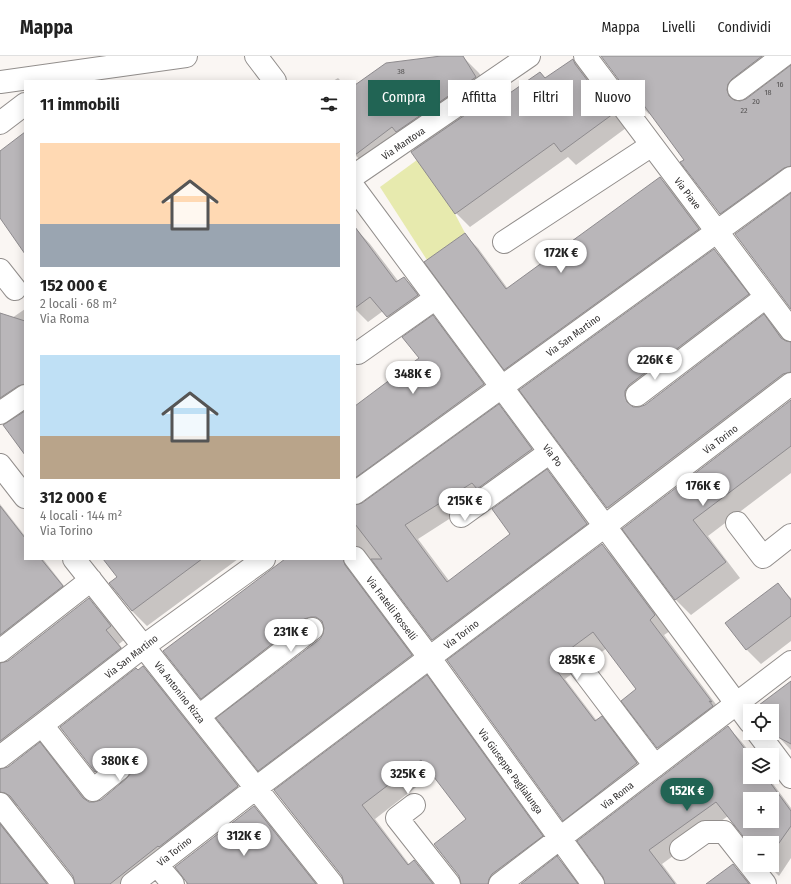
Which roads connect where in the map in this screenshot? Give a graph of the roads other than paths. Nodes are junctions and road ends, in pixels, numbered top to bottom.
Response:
1 (186, 56) edge
2 (256, 56) edge
3 (529, 56) edge
4 (585, 56) edge
5 (783, 56) edge
6 (24, 80) edge
7 (25, 80) edge
8 (274, 80) edge
9 (0, 82) edge
10 (739, 89) dead end
11 (24, 105) edge
12 (0, 123) edge
13 (652, 145) junction
14 (356, 174) edge
15 (791, 178) edge
16 (356, 190) edge
17 (716, 231) junction
18 (504, 242) dead end
19 (0, 270) edge
20 (15, 289) dead end
21 (766, 297) junction
22 (436, 298) junction
23 (791, 330) edge
24 (358, 353) dead end
25 (791, 384) edge
26 (502, 387) junction
27 (637, 395) dead end
28 (24, 397) edge
29 (0, 413) edge
30 (550, 452) junction
31 (0, 465) edge
32 (356, 492) edge
33 (24, 496) edge
34 (461, 516) dead end
35 (737, 523) dead end
36 (605, 526) junction
37 (791, 535) edge
38 (356, 559) edge
39 (75, 560) edge
40 (263, 560) edge
41 (91, 580) junction
42 (312, 629) dead end
43 (144, 646) junction
44 (0, 651) edge
45 (429, 658) junction
46 (791, 662) edge
47 (581, 668) dead end
48 (737, 704) junction
49 (743, 712) edge
50 (199, 716) junction
51 (42, 725) junction
52 (763, 740) edge
53 (0, 756) edge
54 (655, 766) junction
55 (119, 769) dead end
56 (791, 777) edge
57 (256, 788) junction
58 (0, 804) edge
59 (414, 805) dead end
60 (560, 839) junction
61 (680, 849) dead end
62 (157, 864) junction
63 (62, 884) edge
64 (132, 884) edge
65 (173, 884) edge
66 (332, 884) edge
67 (449, 884) edge
68 (500, 884) edge
69 (593, 884) edge
70 (765, 884) edge

1 - 7 street
2 - 8 street
3 - 14 street, Via Mantova
4 - 13 street, Via Piave
5 - 10 street
6 - 9 street
11 - 12 street
13 - 17 street, Via Piave
13 - 18 street
15 - 17 street, Via San Martino
16 - 22 street, Via Po
17 - 21 street, Via Piave
17 - 26 street, Via San Martino
19 - 20 street
21 - 23 street, Via Piave
21 - 27 street
22 - 24 street
22 - 26 street, Via Po
25 - 36 street, Via Torino
26 - 30 street, Via Po
26 - 32 street, Via San Martino
28 - 29 street
30 - 34 street
30 - 36 street, Via Po
31 - 33 street
35 - 37 street
36 - 45 street, Via Torino
36 - 48 street, Via Po
38 - 45 street, Via Fratelli Rosselli
39 - 41 street, Via Antonino Rizza
40 - 43 street, Via San Martino
41 - 43 street, Via Antonino Rizza
41 - 44 street
42 - 50 street
43 - 50 street, Via Antonino Rizza
43 - 51 street, Via San Martino
45 - 57 street, Via Torino
45 - 60 street, Via Giuseppe Paglialunga
46 - 48 street, Via Roma
47 - 54 street
48 - 49 street, Via Po
48 - 54 street, Via Roma
50 - 57 street, Via Antonino Rizza
51 - 53 street, Via San Martino
51 - 55 street
52 - 56 street
54 - 60 street, Via Roma
57 - 62 street, Via Torino
57 - 66 street, Via Antonino Rizza
58 - 63 street
59 - 67 street
60 - 68 street, Via Roma
60 - 69 street, Via Giuseppe Paglialunga
61 - 70 street
62 - 64 street, Via Torino
62 - 65 street

